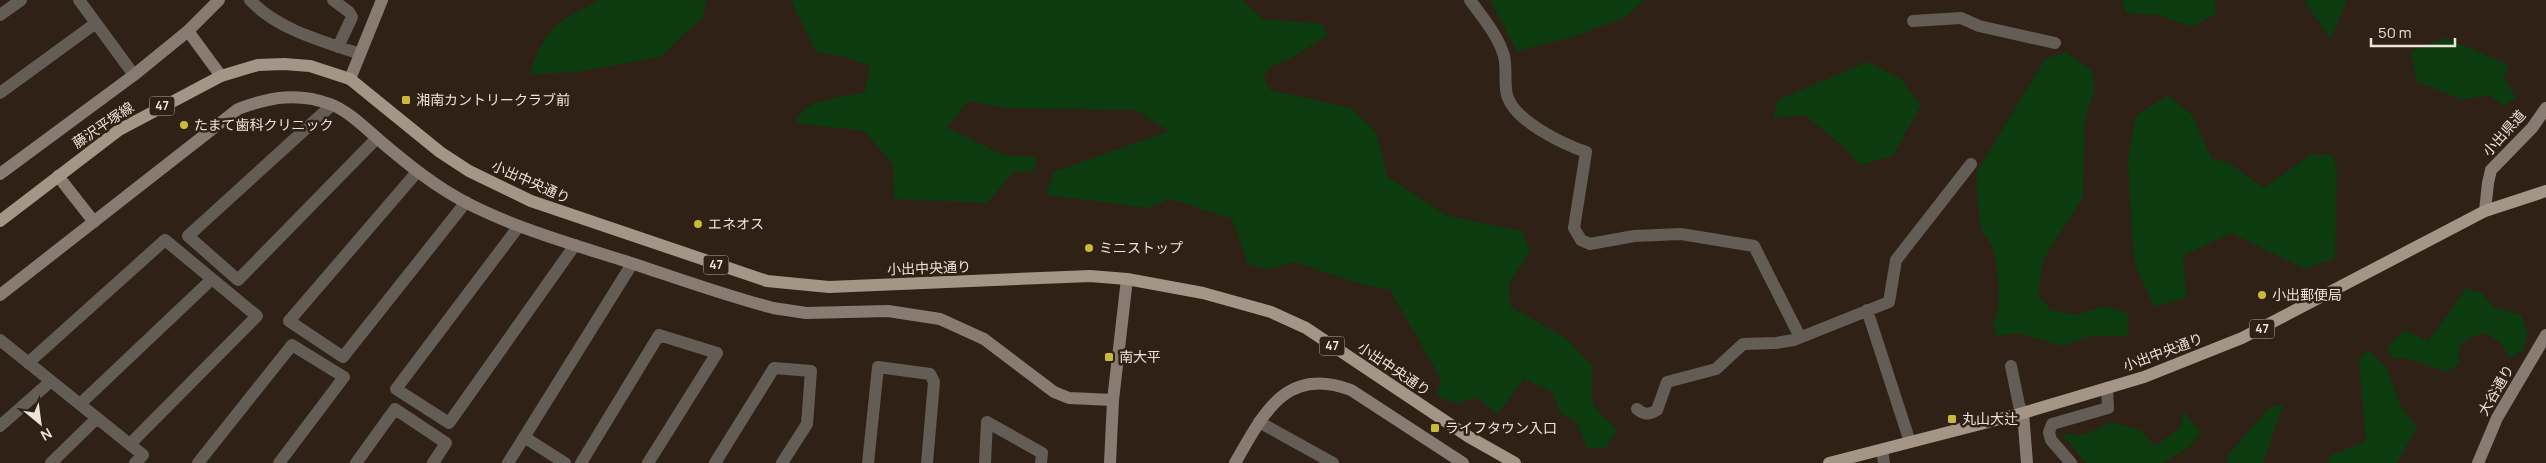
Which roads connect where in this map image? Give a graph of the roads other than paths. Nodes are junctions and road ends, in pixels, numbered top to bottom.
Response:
1 (21, 0) edge
2 (79, 0) edge
3 (219, 0) edge
4 (250, 0) edge
5 (333, 0) edge
6 (382, 0) edge
7 (1470, 0) edge
8 (0, 15) edge
9 (1913, 21) dead end
10 (96, 23) junction
11 (188, 31) junction
12 (2055, 43) dead end
13 (338, 46) junction
14 (360, 54) junction
15 (134, 75) junction
16 (221, 76) junction
17 (350, 79) junction
18 (0, 93) edge
19 (332, 105) junction
20 (2546, 108) edge
21 (377, 138) junction
22 (1970, 164) dead end
23 (417, 172) junction
24 (0, 174) edge
25 (58, 176) junction
26 (2546, 191) edge
27 (466, 202) junction
28 (2485, 211) junction
29 (0, 221) edge
30 (94, 222) junction
31 (519, 226) junction
32 (575, 245) junction
33 (632, 264) junction
34 (1127, 279) junction
35 (212, 280) junction
36 (0, 295) edge
37 (1867, 310) junction
38 (2546, 335) edge
39 (1800, 337) junction
40 (2, 344) edge
41 (28, 363) junction
42 (2012, 366) dead end
43 (50, 381) junction
44 (2107, 388) junction
45 (1113, 400) junction
46 (80, 404) junction
47 (1637, 409) dead end
48 (2024, 413) junction
49 (97, 418) junction
50 (1259, 422) junction
51 (0, 426) edge
52 (524, 437) junction
53 (1910, 442) junction
54 (130, 444) junction
55 (1882, 450) junction
56 (51, 463) edge
57 (135, 463) edge
58 (198, 463) edge
59 (279, 463) edge
60 (356, 463) edge
61 (433, 463) edge
62 (508, 463) edge
63 (566, 463) edge
64 (581, 463) edge
65 (648, 463) edge
66 (715, 463) edge
67 (782, 463) edge
68 (868, 463) edge
69 (927, 463) edge
70 (985, 463) edge
71 (1041, 463) edge
72 (1110, 463) edge
73 (1235, 463) edge
74 (1333, 463) edge
75 (1463, 463) edge
76 (1514, 463) edge
77 (1829, 463) edge
78 (1884, 463) edge
79 (2027, 463) edge
80 (2071, 463) edge
81 (2478, 463) edge

1 - 8 street
2 - 10 street
3 - 11 street
4 - 13 street
5 - 13 street
6 - 14 street
7 - 39 street
9 - 12 street
10 - 15 street
10 - 18 street
11 - 15 street
11 - 16 street
13 - 14 street
14 - 17 street
15 - 24 street
16 - 17 main road, 藤沢平塚線 / 47
16 - 25 main road, 藤沢平塚線 / 47
17 - 34 main road, 小出中央通り / 47
19 - 21 street
19 - 21 street
19 - 30 street
20 - 28 street, 小出県道
21 - 23 street
22 - 37 street
23 - 27 street
23 - 27 street
25 - 29 main road, 藤沢平塚線 / 47
25 - 30 street
26 - 28 main road, 47
27 - 31 street
28 - 44 main road, 小出中央通り / 47
30 - 36 street
31 - 32 street
31 - 32 street
32 - 33 street
33 - 45 street
33 - 52 street
34 - 45 street
34 - 76 main road, 小出中央通り / 47
35 - 41 street
35 - 46 street
35 - 54 street
37 - 39 street
37 - 53 street
38 - 81 street, 大谷通り
39 - 47 street
40 - 41 street
41 - 43 street
42 - 48 street
43 - 46 street
43 - 51 street
44 - 48 main road, 小出中央通り / 47
44 - 80 street
45 - 72 street
46 - 49 street
48 - 53 main road, 小出中央通り / 47
48 - 79 street
49 - 54 street
49 - 56 street
50 - 73 street
50 - 74 street
50 - 75 street
52 - 62 street
52 - 63 street
53 - 55 main road, 小出中央通り / 47
54 - 57 street
55 - 77 main road, 小出中央通り / 47
55 - 78 street
58 - 59 street
60 - 61 street
64 - 65 street
66 - 67 street
68 - 69 street
70 - 71 street

